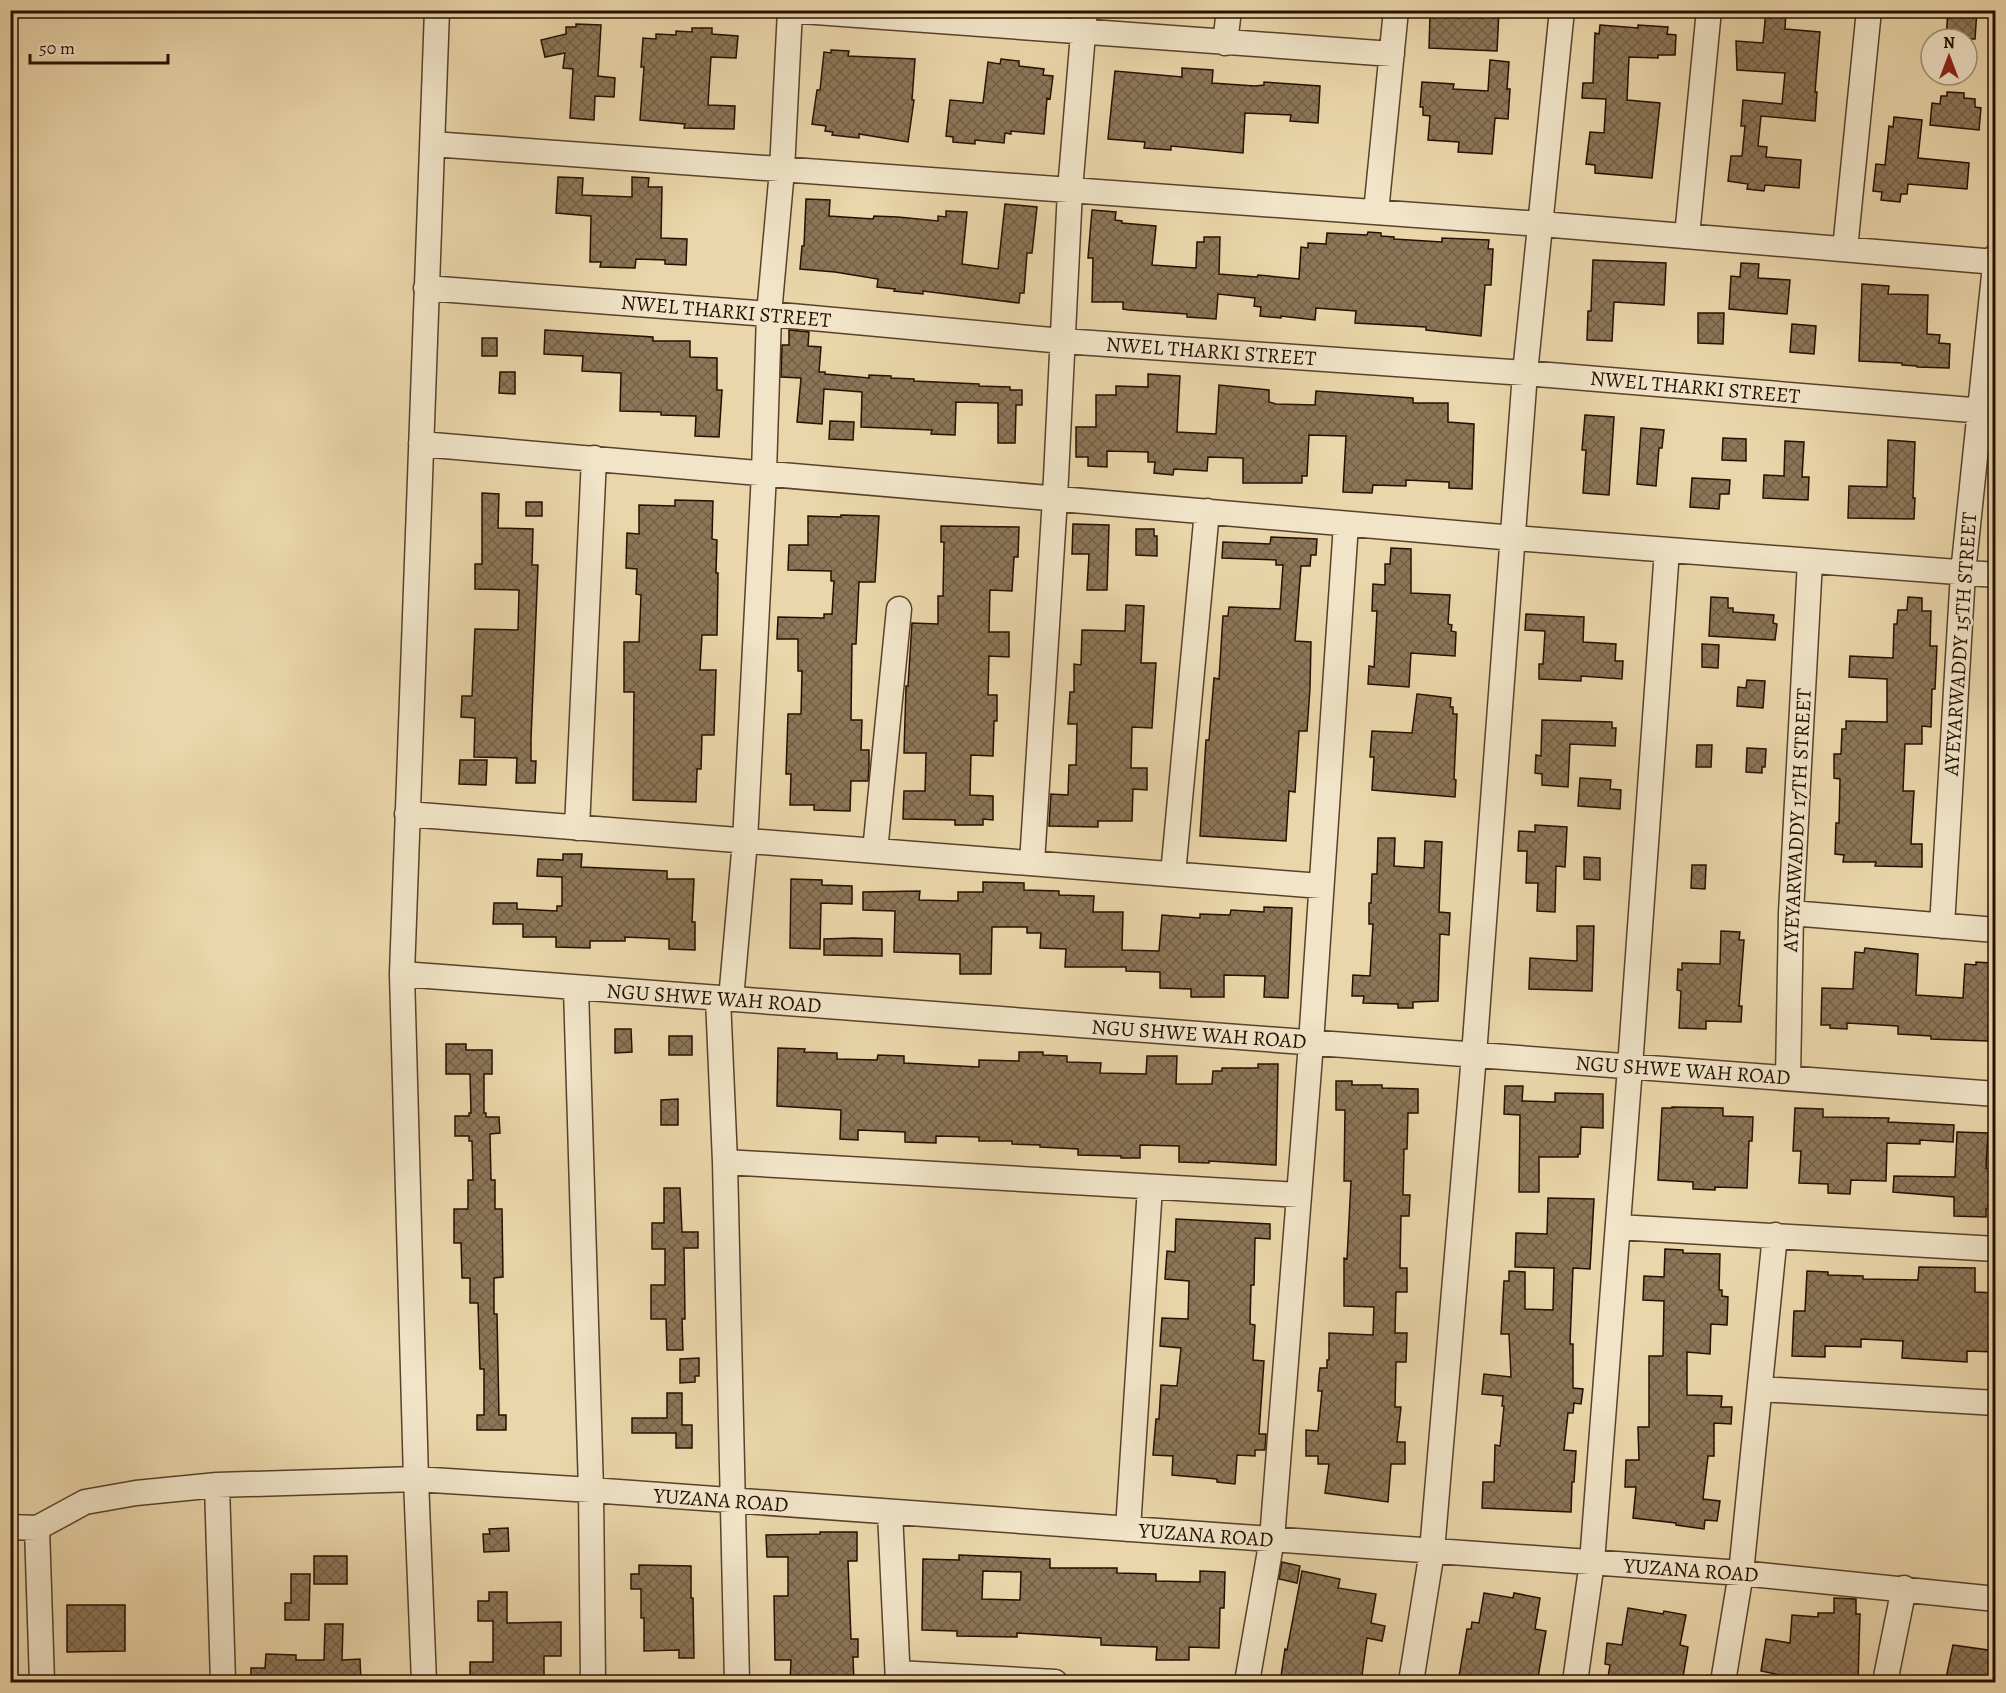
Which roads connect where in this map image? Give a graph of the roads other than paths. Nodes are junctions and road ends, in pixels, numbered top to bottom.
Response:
1 (436, 10) edge
2 (1229, 10) edge
3 (1396, 10) edge
4 (1562, 10) edge
5 (1709, 10) edge
6 (1869, 10) edge
7 (790, 11) edge
8 (1084, 22) edge
9 (1225, 43) junction
10 (1392, 54) junction
11 (432, 144) junction
12 (782, 170) junction
13 (1070, 190) junction
14 (1376, 212) junction
15 (1541, 224) junction
16 (1687, 236) junction
17 (1845, 249) junction
18 (1995, 256) edge
19 (1995, 262) edge
20 (426, 288) junction
21 (769, 314) junction
22 (1063, 341) junction
23 (1525, 373) junction
24 (1988, 411) edge
25 (421, 444) junction
26 (594, 459) junction
27 (764, 474) junction
28 (1055, 498) junction
29 (1207, 512) junction
30 (1346, 524) junction
31 (1514, 538) junction
32 (1666, 550) junction
33 (1810, 561) junction
34 (1963, 573) junction
35 (1995, 575) edge
36 (899, 609) dead end
37 (407, 814) junction
38 (577, 828) junction
39 (745, 841) junction
40 (875, 851) junction
41 (1032, 863) junction
42 (1173, 874) junction
43 (1321, 886) junction
44 (1791, 913) junction
45 (1942, 926) junction
46 (1995, 930) edge
47 (402, 974) junction
48 (576, 988) junction
49 (725, 999) junction
50 (1311, 1043) junction
51 (1474, 1055) junction
52 (1630, 1067) junction
53 (1788, 1078) junction
54 (1995, 1094) edge
55 (725, 1162) junction
56 (1150, 1186) junction
57 (1299, 1195) junction
58 (1618, 1227) junction
59 (1775, 1235) junction
60 (1995, 1249) edge
61 (1760, 1389) junction
62 (1995, 1403) edge
63 (416, 1479) junction
64 (217, 1485) junction
65 (591, 1490) junction
66 (732, 1501) junction
67 (890, 1512) junction
68 (10, 1527) edge
69 (37, 1528) junction
70 (1128, 1529) junction
71 (1272, 1539) junction
72 (1432, 1551) junction
73 (1592, 1562) junction
74 (1741, 1573) junction
75 (1904, 1588) junction
76 (1995, 1599) edge
77 (898, 1678) edge
78 (42, 1683) edge
79 (222, 1683) edge
80 (424, 1683) edge
81 (593, 1683) edge
82 (737, 1683) edge
83 (1055, 1683) edge
84 (1247, 1683) edge
85 (1411, 1683) edge
86 (1575, 1683) edge
87 (1723, 1683) edge
88 (1885, 1683) edge

1 - 11 street
2 - 9 street
3 - 10 street
4 - 15 street
5 - 16 street
6 - 17 street
7 - 8 street
7 - 12 street
8 - 9 street
8 - 13 street
9 - 10 street
10 - 14 street
11 - 12 street
11 - 20 street
12 - 13 street
12 - 21 street
13 - 14 street
13 - 22 street
14 - 15 street
15 - 16 street
15 - 23 street
16 - 17 street
17 - 19 street
18 - 19 street, AYEYARWADDY 15TH STREET
19 - 24 street, AYEYARWADDY 15TH STREET
20 - 21 street, NWEL THARKI STREET
20 - 25 street
21 - 22 street, NWEL THARKI STREET
21 - 27 street
22 - 23 street, NWEL THARKI STREET
22 - 28 street
23 - 24 street, NWEL THARKI STREET
23 - 31 street
24 - 34 street, AYEYARWADDY 15TH STREET
25 - 26 street
25 - 37 street
26 - 27 street
26 - 38 street
27 - 28 street
27 - 39 street
28 - 29 street
28 - 41 street
29 - 30 street
29 - 42 street
30 - 31 street
30 - 43 street
31 - 32 street
31 - 51 street
32 - 33 street
32 - 52 street
33 - 34 street
33 - 44 street, AYEYARWADDY 17TH STREET
34 - 35 street
34 - 45 street, AYEYARWADDY 15TH STREET
36 - 40 street
37 - 38 street
37 - 47 street
38 - 39 street
39 - 40 street
39 - 49 street
40 - 41 street
41 - 42 street
42 - 43 street
43 - 50 street
44 - 45 street
44 - 53 street, AYEYARWADDY 17TH STREET
45 - 46 street
47 - 48 street, NGU SHWE WAH ROAD
47 - 63 street
48 - 49 street, NGU SHWE WAH ROAD
48 - 65 street
49 - 50 street, NGU SHWE WAH ROAD
49 - 55 street
50 - 51 street, NGU SHWE WAH ROAD
50 - 57 street
51 - 52 street, NGU SHWE WAH ROAD
51 - 72 street
52 - 53 street, NGU SHWE WAH ROAD
52 - 58 street
53 - 54 street, NGU SHWE WAH ROAD
55 - 56 street
55 - 66 street
56 - 57 street
56 - 70 street
57 - 71 street
58 - 59 street
58 - 73 street
59 - 60 street
59 - 61 street
61 - 62 street
61 - 74 street
63 - 64 street, YUZANA ROAD
63 - 65 street, YUZANA ROAD
63 - 80 street
64 - 69 street, YUZANA ROAD
64 - 79 street
65 - 66 street, YUZANA ROAD
65 - 81 street
66 - 67 street, YUZANA ROAD
66 - 82 street
67 - 70 street, YUZANA ROAD
67 - 77 street
68 - 69 street
69 - 78 street
70 - 71 street, YUZANA ROAD
71 - 72 street, YUZANA ROAD
71 - 84 street
72 - 73 street, YUZANA ROAD
72 - 85 street
73 - 74 street, YUZANA ROAD
73 - 86 street
74 - 75 street, YUZANA ROAD
74 - 87 street
75 - 76 street, YUZANA ROAD
75 - 88 street
77 - 83 street

